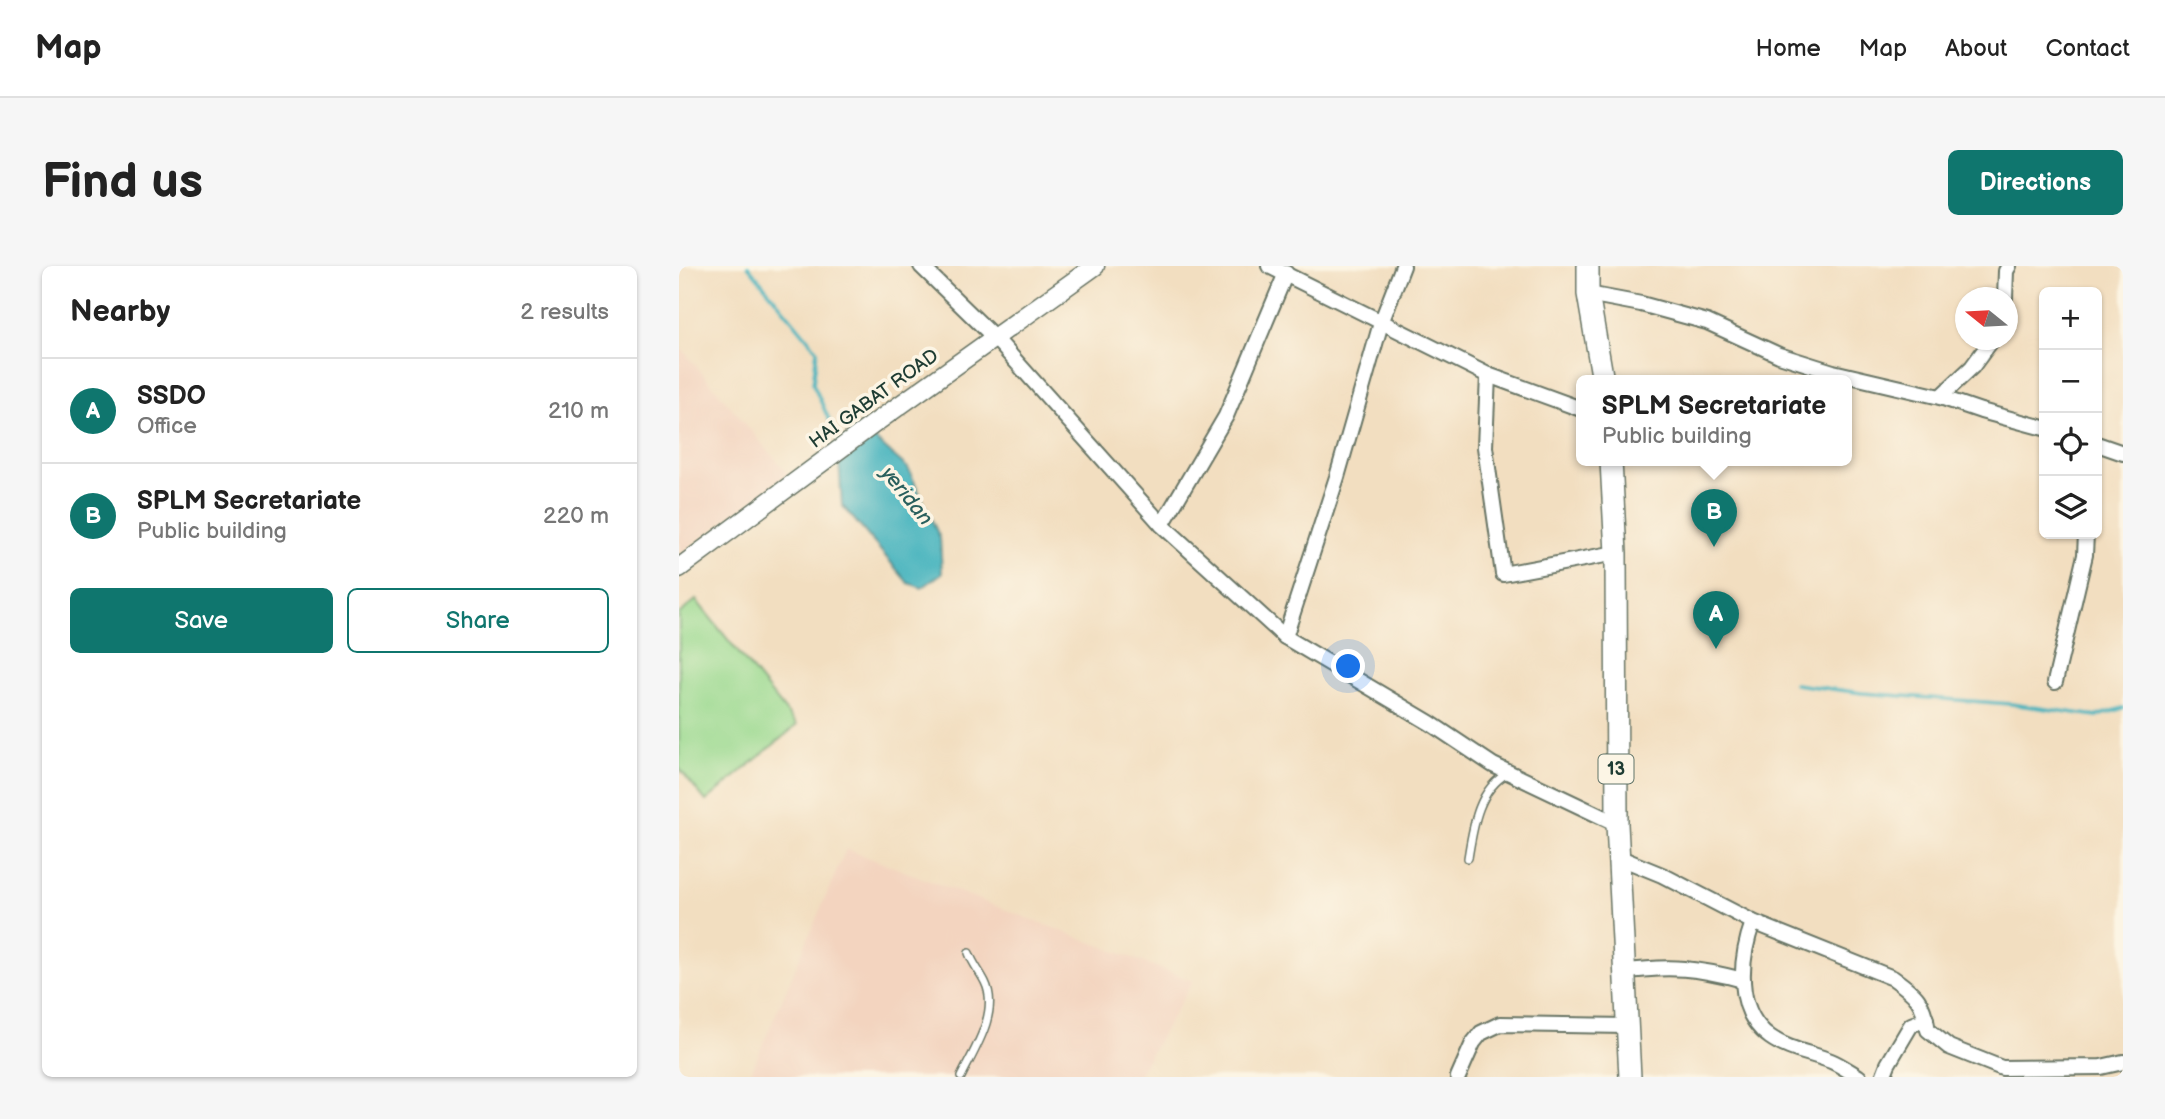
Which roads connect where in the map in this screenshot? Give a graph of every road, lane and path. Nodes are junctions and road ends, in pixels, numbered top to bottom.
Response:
1 (921, 266) edge
2 (1095, 266) edge
3 (1269, 266) edge
4 (1403, 266) edge
5 (1588, 266) edge
6 (2009, 266) edge
7 (1286, 273) junction
8 (2005, 287) edge
9 (1588, 294) junction
10 (1381, 323) junction
11 (996, 339) junction
12 (1985, 350) edge
13 (1488, 374) junction
14 (1602, 375) edge
15 (1846, 375) edge
16 (1852, 376) edge
17 (1940, 397) junction
18 (1576, 408) edge
19 (2039, 427) edge
20 (2102, 446) edge
21 (2123, 453) edge
22 (1611, 466) edge
23 (1161, 525) junction
24 (2086, 539) edge
25 (1616, 553) junction
26 (679, 568) edge
27 (1285, 637) junction
28 (2055, 682) dead end
29 (1508, 772) junction
30 (1616, 824) junction
31 (1618, 857) junction
32 (1468, 858) dead end
33 (1752, 922) junction
34 (969, 953) dead end
35 (1624, 972) junction
36 (1743, 980) junction
37 (1926, 1019) junction
38 (1627, 1026) junction
39 (2123, 1062) edge
40 (961, 1077) edge
41 (1458, 1077) edge
42 (1630, 1077) edge
43 (1859, 1077) edge
44 (1883, 1077) edge

1 - 11 street
2 - 11 street, HAI GABAT ROAD
3 - 7 street
4 - 10 street
5 - 9 main road
6 - 8 street
7 - 10 street
7 - 23 street
9 - 14 main road
9 - 15 street
10 - 13 street
10 - 27 street
11 - 23 street
11 - 26 street, HAI GABAT ROAD
12 - 17 street
13 - 18 street
13 - 25 street
16 - 17 street
17 - 19 street
20 - 21 street
22 - 25 main road, 13
23 - 27 street
24 - 28 street
25 - 30 main road, 13
27 - 29 street
29 - 30 street
29 - 32 lane
30 - 31 main road, 13
31 - 33 street
31 - 35 main road, 13
33 - 36 street
33 - 37 street
34 - 40 lane
35 - 36 street
35 - 38 main road, 13
36 - 43 street
37 - 39 street
37 - 44 street
38 - 41 street
38 - 42 main road, 13

